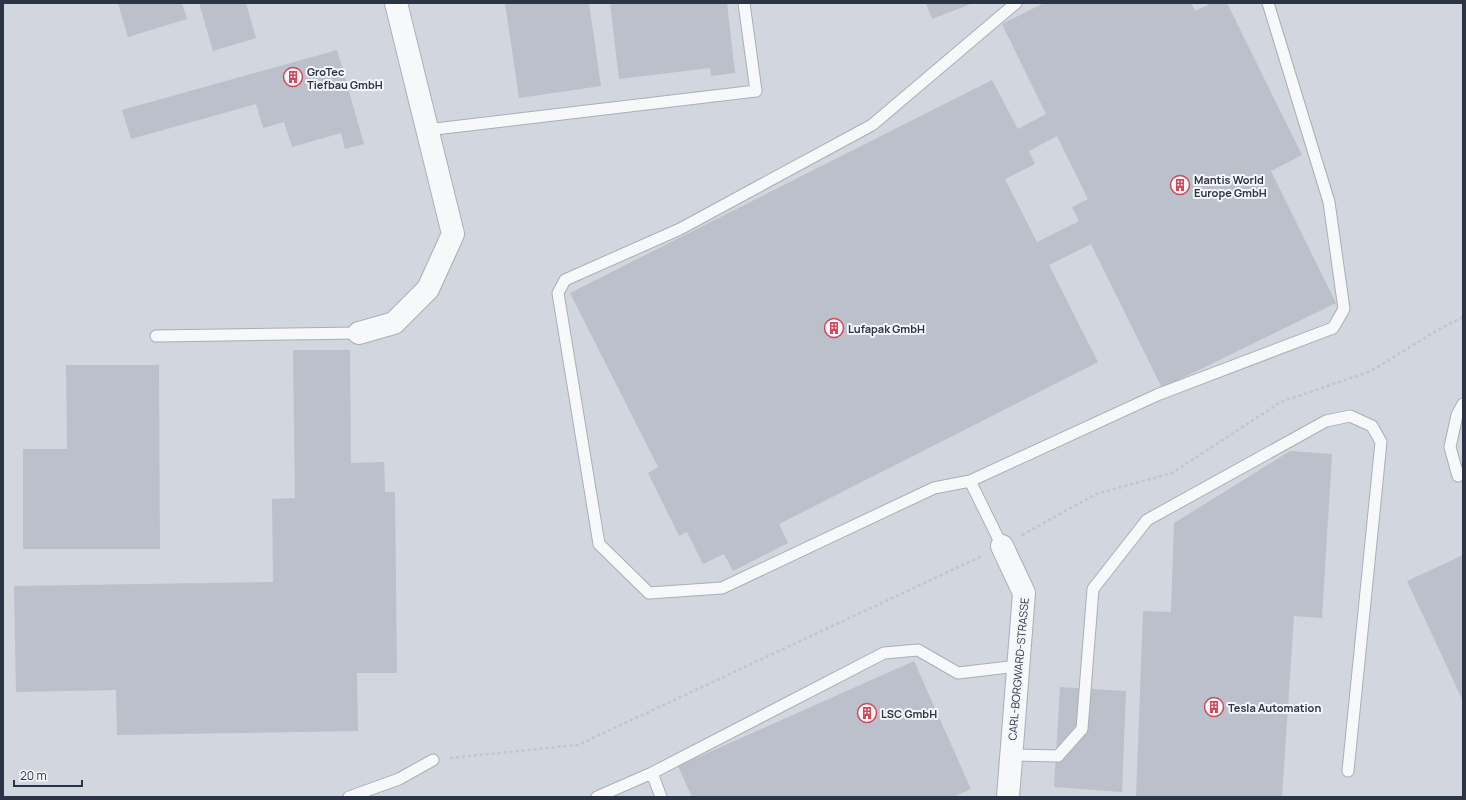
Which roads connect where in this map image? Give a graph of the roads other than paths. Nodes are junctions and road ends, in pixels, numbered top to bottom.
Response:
1 (396, 3) edge
2 (744, 3) edge
3 (1016, 3) edge
4 (1268, 3) edge
5 (427, 130) junction
6 (358, 333) joint
7 (156, 336) dead end
8 (1463, 404) edge
9 (1463, 473) edge
10 (970, 481) junction
11 (1002, 546) joint
12 (1018, 666) junction
13 (1011, 755) junction
14 (433, 760) road end
15 (1348, 771) dead end
16 (652, 773) junction
17 (349, 797) edge
18 (596, 797) edge
19 (661, 797) edge
20 (1008, 797) edge

1 - 5 street
2 - 5 lane
3 - 10 lane
4 - 10 lane
5 - 6 street
6 - 7 lane
8 - 9 lane
10 - 11 lane
11 - 12 street, CARL-BORGWARD-STRASSE
12 - 13 street, CARL-BORGWARD-STRASSE
12 - 16 lane
13 - 15 lane
13 - 20 street, CARL-BORGWARD-STRASSE
14 - 17 lane
16 - 18 lane
16 - 19 lane

